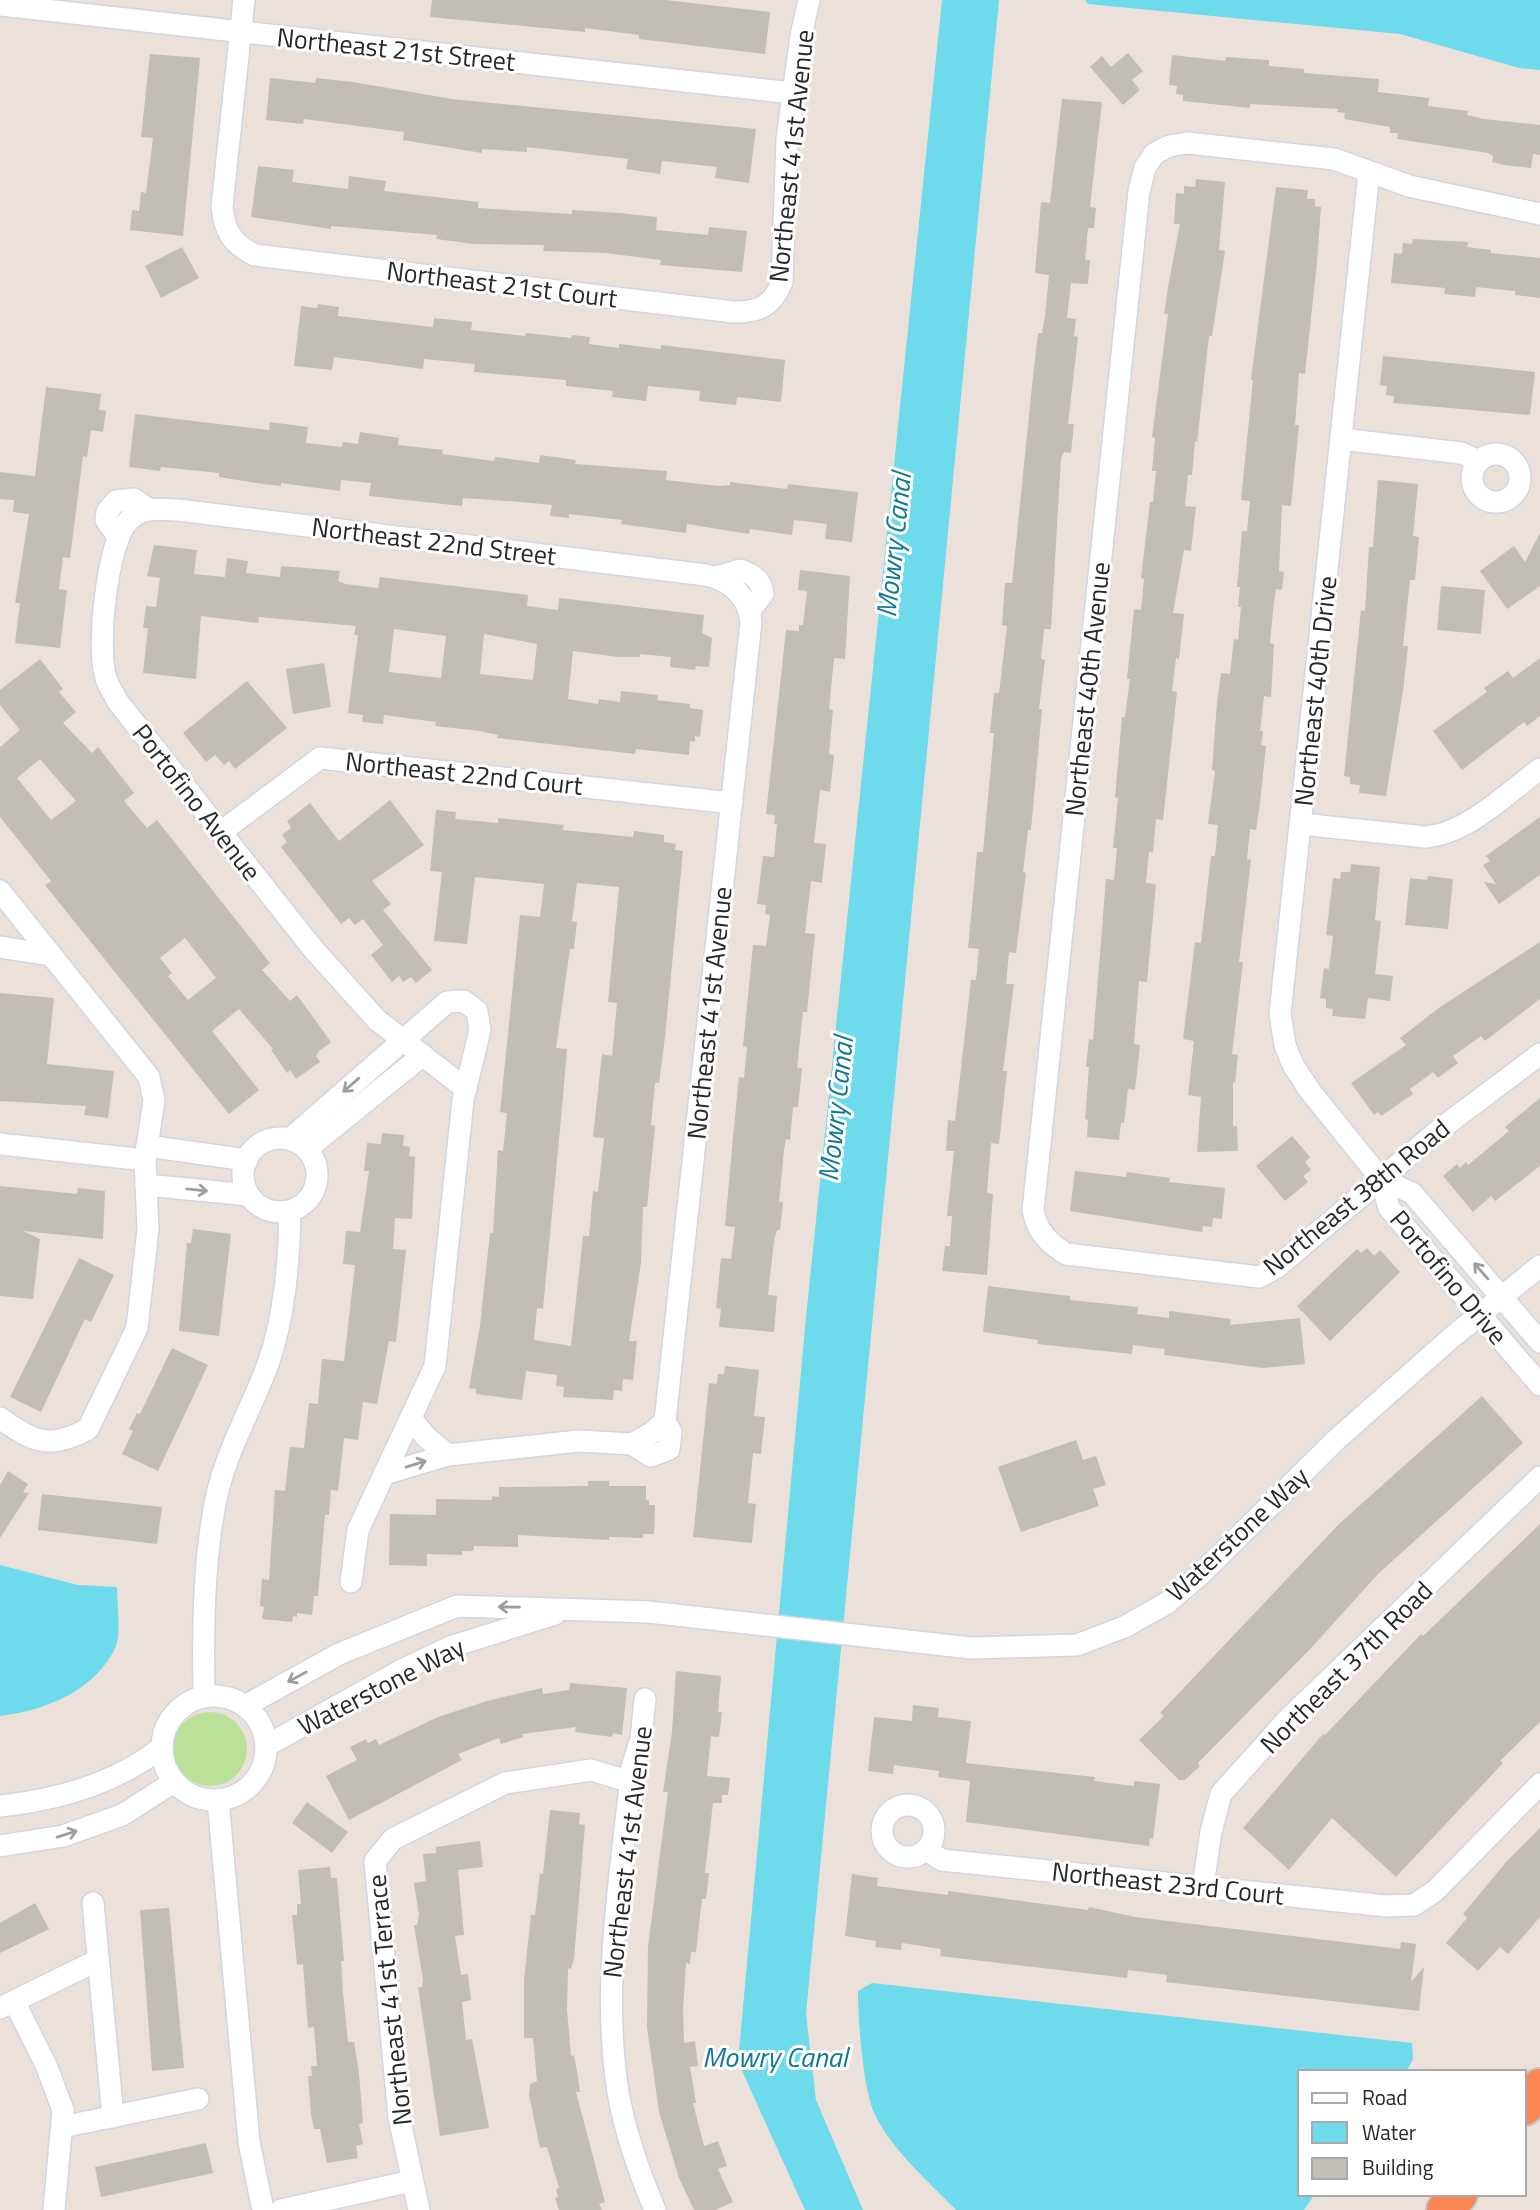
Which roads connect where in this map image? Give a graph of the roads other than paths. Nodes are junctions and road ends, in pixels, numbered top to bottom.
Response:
1 (244, 0) edge
2 (809, 0) edge
3 (0, 5) edge
4 (241, 32) junction
5 (792, 93) junction
6 (1369, 172) junction
7 (1540, 214) edge
8 (765, 308) joint
9 (1341, 439) junction
10 (1479, 461) dead end
11 (123, 529) joint
12 (717, 577) junction
13 (750, 610) junction
14 (1540, 769) edge
15 (732, 803) junction
16 (1300, 824) junction
17 (221, 832) junction
18 (0, 891) edge
19 (0, 947) edge
20 (51, 955) junction
21 (402, 1040) junction
22 (1540, 1054) edge
23 (423, 1055) junction
24 (466, 1089) junction
25 (0, 1144) edge
26 (298, 1144) junction
27 (146, 1153) junction
28 (247, 1160) junction
29 (1381, 1179) junction
30 (146, 1185) junction
31 (249, 1195) junction
32 (290, 1211) junction
33 (1037, 1227) joint
34 (1540, 1266) edge
35 (1502, 1296) junction
36 (1480, 1314) junction
37 (1540, 1342) edge
38 (1540, 1385) edge
39 (0, 1418) edge
40 (411, 1418) junction
41 (448, 1455) junction
42 (384, 1474) junction
43 (1540, 1477) edge
44 (351, 1582) dead end
45 (578, 1608) junction
46 (204, 1696) junction
47 (645, 1699) dead end
48 (246, 1706) junction
49 (266, 1745) junction
50 (161, 1748) junction
51 (174, 1782) junction
52 (631, 1782) junction
53 (1540, 1784) edge
54 (218, 1800) junction
55 (0, 1807) edge
56 (0, 1846) edge
57 (926, 1850) dead end
58 (1203, 1885) junction
59 (93, 1903) dead end
60 (98, 1960) junction
61 (7, 2004) edge
62 (1540, 2088) edge
63 (198, 2099) dead end
64 (1526, 2104) edge
65 (113, 2117) junction
66 (62, 2127) junction
67 (412, 2181) junction
68 (54, 2210) edge
69 (263, 2210) edge
70 (281, 2210) edge
71 (417, 2210) edge
72 (654, 2210) edge

1 - 4 street
2 - 5 street, Northeast 41st Avenue
3 - 4 street, Northeast 21st Street
4 - 5 street, Northeast 21st Street
4 - 8 street, Northeast 21st Court
5 - 8 street, Northeast 41st Avenue
6 - 7 street
6 - 9 street, Northeast 40th Drive
6 - 33 street, Northeast 40th Avenue
9 - 10 street
9 - 16 street, Northeast 40th Drive
11 - 12 street, Northeast 22nd Street
11 - 17 street, Portofino Avenue
12 - 13 street, Northeast 22nd Street
12 - 13 street, Northeast 41st Avenue
13 - 15 street, Northeast 41st Avenue
14 - 16 street
15 - 17 street, Northeast 22nd Court
15 - 41 street, Northeast 41st Avenue
16 - 29 street, Northeast 40th Drive
17 - 21 street, Portofino Avenue
18 - 20 street
19 - 20 street
20 - 27 street
21 - 23 street, Portofino Avenue
21 - 24 street
21 -> 26 street
22 - 29 street, Northeast 38th Road
23 - 24 street, Portofino Avenue
23 - 26 street
24 - 40 street
25 - 27 street
26 - 28 street
26 - 32 street
27 - 28 street
27 - 30 street
28 - 31 street
29 - 33 street, Northeast 38th Road
35 -> 29 street, Portofino Drive
29 - 36 street, Portofino Drive
30 -> 31 street
30 - 39 street
31 - 32 street
32 - 46 street
34 - 35 street, Waterstone Way
35 - 36 street, Waterstone Way
35 - 37 street, Portofino Drive
36 - 38 street, Portofino Drive
36 - 45 street, Waterstone Way
40 - 41 street
40 - 42 street
42 -> 41 street
42 - 44 street
43 - 58 street, Northeast 37th Road
45 -> 48 street, Waterstone Way
45 - 49 street, Waterstone Way
46 - 48 street
46 - 50 street
47 - 52 street, Northeast 41st Avenue
48 - 49 street
49 - 54 street
50 - 51 street
50 - 55 street
51 - 54 street
56 -> 51 street
52 - 67 street, Northeast 41st Terrace
52 - 72 street, Northeast 41st Avenue
53 - 58 street, Northeast 23rd Court
54 - 69 street
57 - 58 street, Northeast 23rd Court
59 - 60 street
60 - 61 street
60 - 65 street
61 - 66 street
62 - 64 highway
63 - 65 street
65 - 66 street
66 - 68 street
67 - 70 street
67 - 71 street, Northeast 41st Terrace

